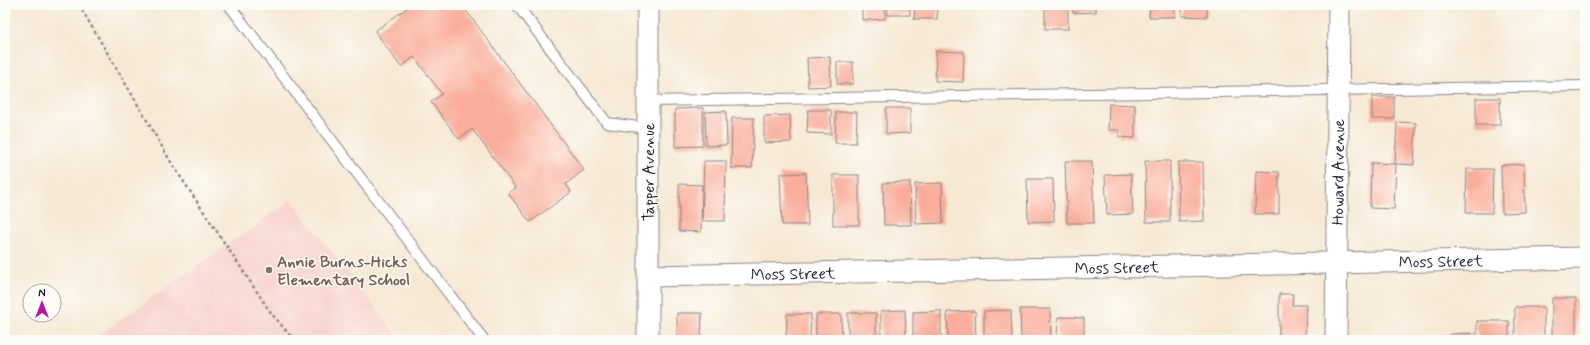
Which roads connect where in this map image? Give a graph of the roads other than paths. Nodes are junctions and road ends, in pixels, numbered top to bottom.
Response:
1 (229, 5) edge
2 (516, 5) edge
3 (648, 5) edge
4 (1339, 5) edge
5 (1585, 86) edge
6 (1339, 90) junction
7 (647, 101) junction
8 (647, 128) junction
9 (1585, 258) edge
10 (1337, 263) junction
11 (648, 276) junction
12 (484, 340) edge
13 (648, 340) edge
14 (1336, 340) edge

1 - 12 lane
2 - 8 lane
3 - 7 street, Tapper Avenue
4 - 6 street, Howard Avenue
5 - 6 lane
6 - 7 lane
6 - 10 street, Howard Avenue
7 - 8 street, Tapper Avenue
8 - 11 street, Tapper Avenue
9 - 10 street, Moss Street
10 - 11 street, Moss Street
10 - 14 street, Howard Avenue
11 - 13 street, Tapper Avenue

